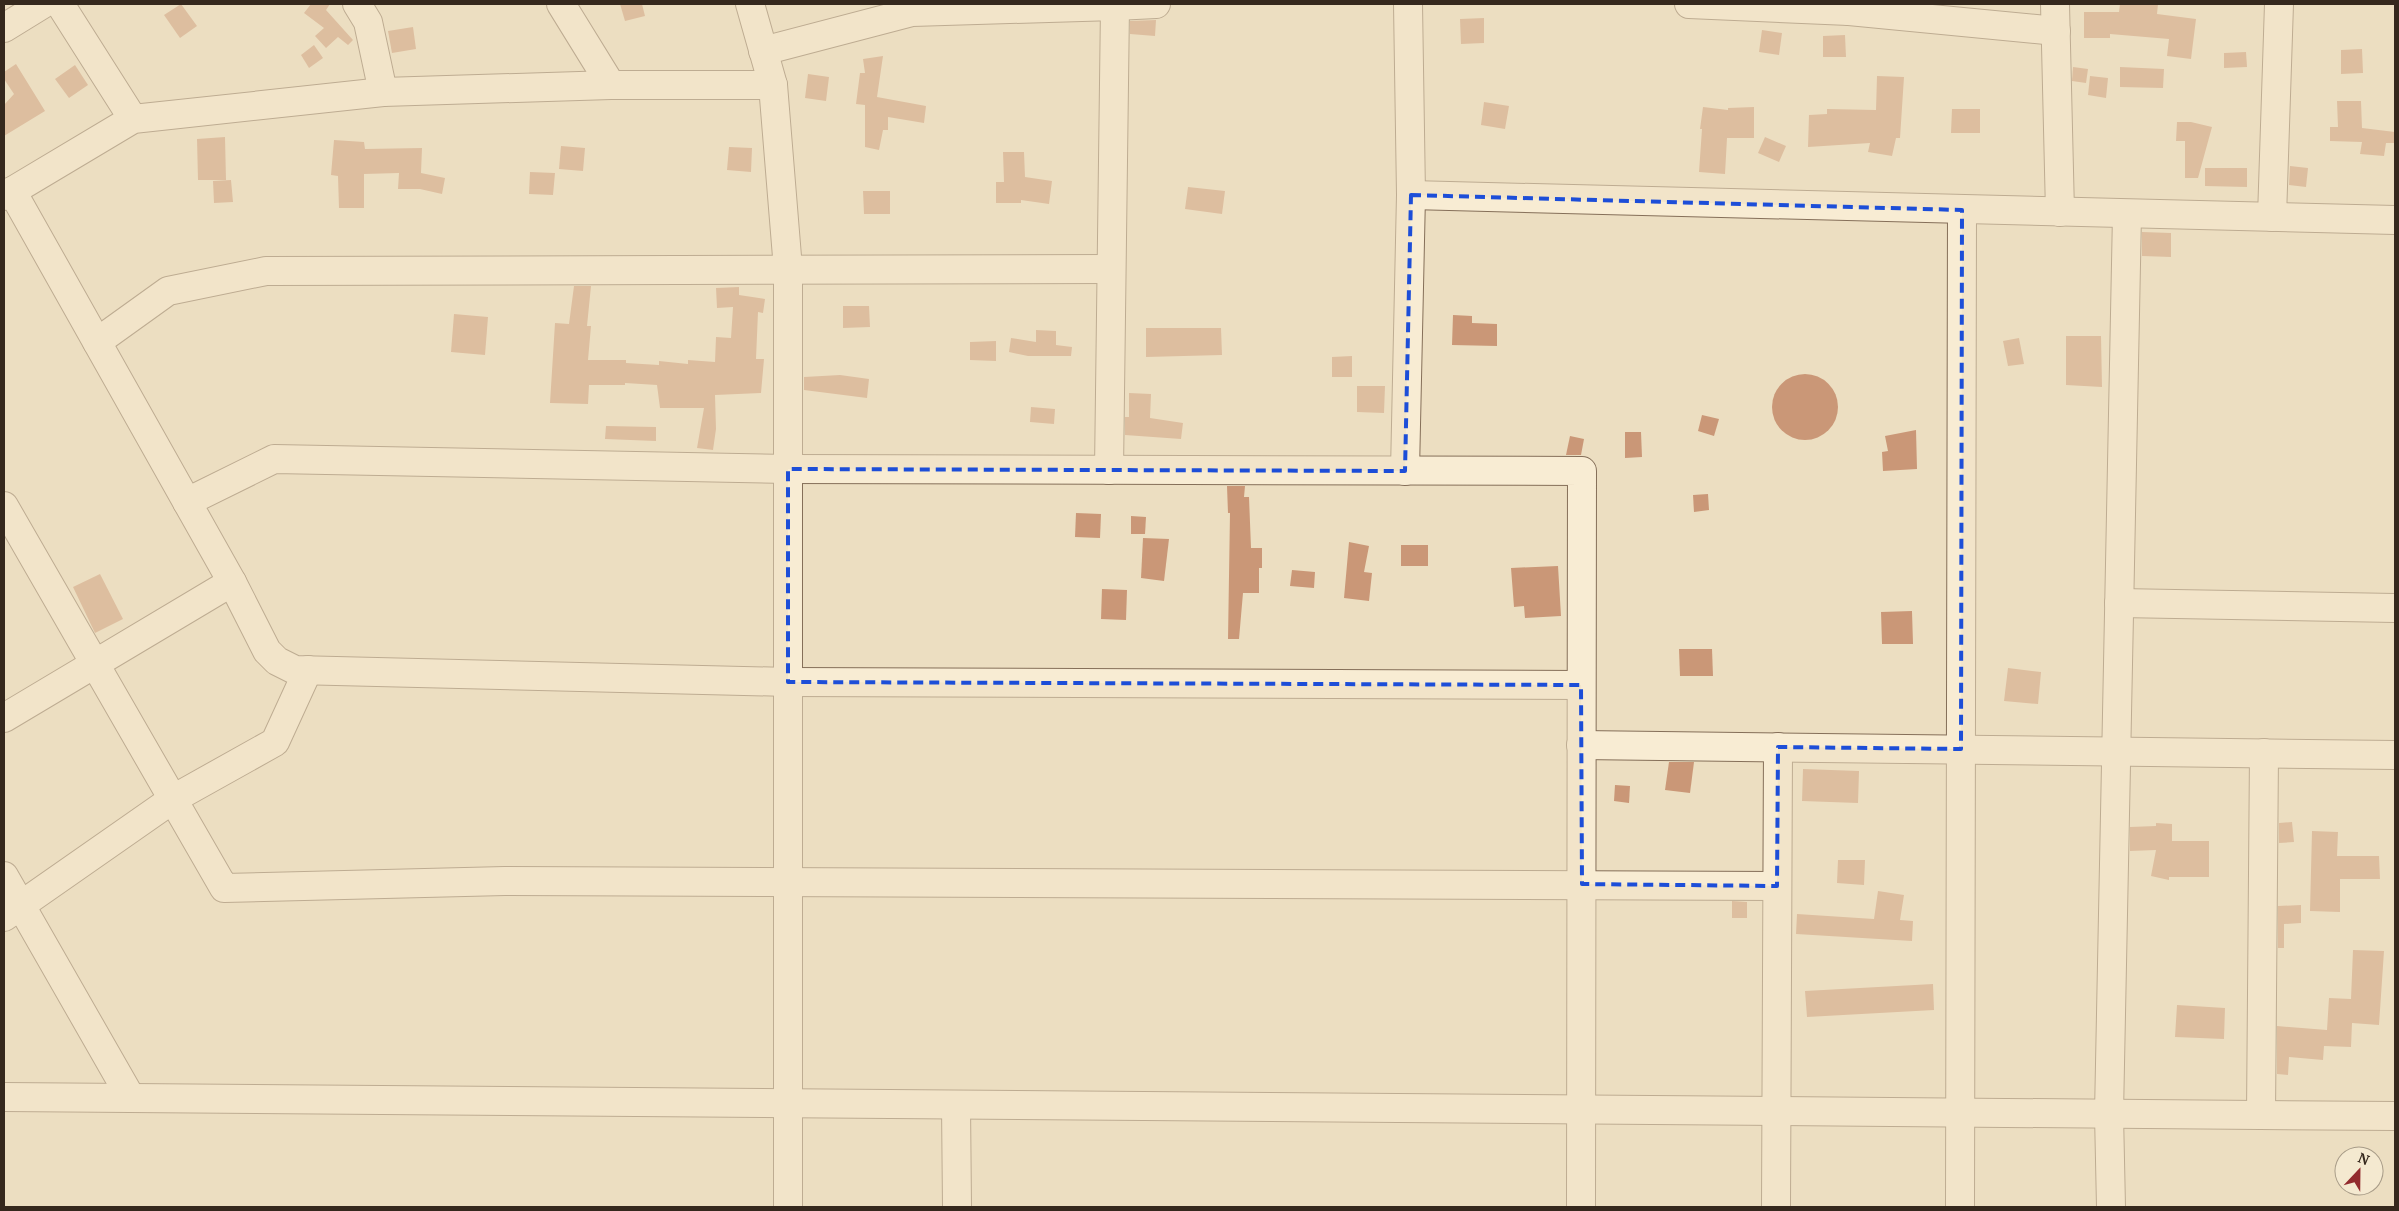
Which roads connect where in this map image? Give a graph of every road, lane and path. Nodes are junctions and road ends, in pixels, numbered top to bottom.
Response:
1 (44, 4) edge
2 (60, 4) edge
3 (357, 4) edge
4 (561, 4) edge
5 (750, 4) edge
6 (1156, 4) edge
7 (1408, 4) edge
8 (1689, 4) edge
9 (2055, 4) edge
10 (2278, 4) edge
11 (1115, 6) junction
12 (1849, 7) edge
13 (926, 8) edge
14 (4, 28) edge
15 (2056, 31) junction
16 (763, 51) junction
17 (611, 85) junction
18 (773, 85) junction
19 (382, 92) junction
20 (133, 120) junction
21 (8, 194) edge
22 (1411, 195) junction
23 (1962, 210) junction
24 (2060, 212) junction
25 (2127, 214) junction
26 (2272, 217) junction
27 (2395, 220) edge
28 (788, 269) junction
29 (1112, 269) junction
30 (97, 342) junction
31 (788, 469) junction
32 (1109, 470) junction
33 (1405, 470) junction
34 (187, 502) junction
35 (4, 506) edge
36 (232, 582) junction
37 (2119, 603) junction
38 (2395, 608) edge
39 (95, 664) junction
40 (308, 670) junction
41 (788, 682) junction
42 (1581, 685) junction
43 (4, 718) edge
44 (1581, 745) junction
45 (1778, 747) junction
46 (1961, 749) junction
47 (2116, 751) junction
48 (2264, 753) junction
49 (2395, 754) edge
50 (173, 799) junction
51 (4, 876) edge
52 (788, 882) junction
53 (1582, 884) junction
54 (1777, 886) junction
55 (12, 911) edge
56 (4, 1097) edge
57 (132, 1098) junction
58 (788, 1103) junction
59 (956, 1104) junction
60 (1581, 1110) junction
61 (1776, 1111) junction
62 (1961, 1113) junction
63 (2109, 1114) junction
64 (2260, 1115) junction
65 (2395, 1116) edge
66 (788, 1207) edge
67 (958, 1207) edge
68 (1581, 1207) edge
69 (1776, 1207) edge
70 (1960, 1207) edge
71 (2111, 1207) edge

1 - 14 street
2 - 20 street
3 - 19 street
4 - 17 street
5 - 16 street
6 - 11 street
7 - 22 street
8 - 12 street
9 - 15 street
10 - 26 street
11 - 13 street
11 - 29 street
12 - 15 street
13 - 16 street
15 - 24 street
16 - 18 street
17 - 18 street
17 - 19 street
18 - 28 street
19 - 20 street
20 - 21 street
21 - 30 street
22 - 23 street
22 - 33 street
23 - 24 street
23 - 46 street
24 - 25 street
25 - 26 street
25 - 37 street
26 - 27 street
28 - 29 street
28 - 30 street
28 - 31 street
29 - 32 street
30 - 34 street
31 - 32 street
31 - 34 street
31 - 41 street
32 - 33 street
33 - 42 street
34 - 36 street
35 - 39 street
36 - 39 street
36 - 40 street
37 - 38 street
37 - 47 street
39 - 43 street
39 - 50 street
40 - 41 street
40 - 50 street
41 - 42 street
41 - 52 street
42 - 44 street
44 - 45 street
44 - 53 street
45 - 46 street
45 - 54 street
46 - 47 street
46 - 62 street
47 - 48 street
47 - 63 street
48 - 49 street
48 - 64 street
50 - 52 street
50 - 55 street
51 - 55 street
52 - 53 street
52 - 58 street
53 - 54 street
53 - 60 street
54 - 61 street
55 - 57 street
56 - 57 street
57 - 58 street
58 - 59 street
58 - 66 street
59 - 60 street
59 - 67 street
60 - 61 street
60 - 68 street
61 - 62 street
61 - 69 street
62 - 63 street
62 - 70 street
63 - 64 street
63 - 71 street
64 - 65 street

